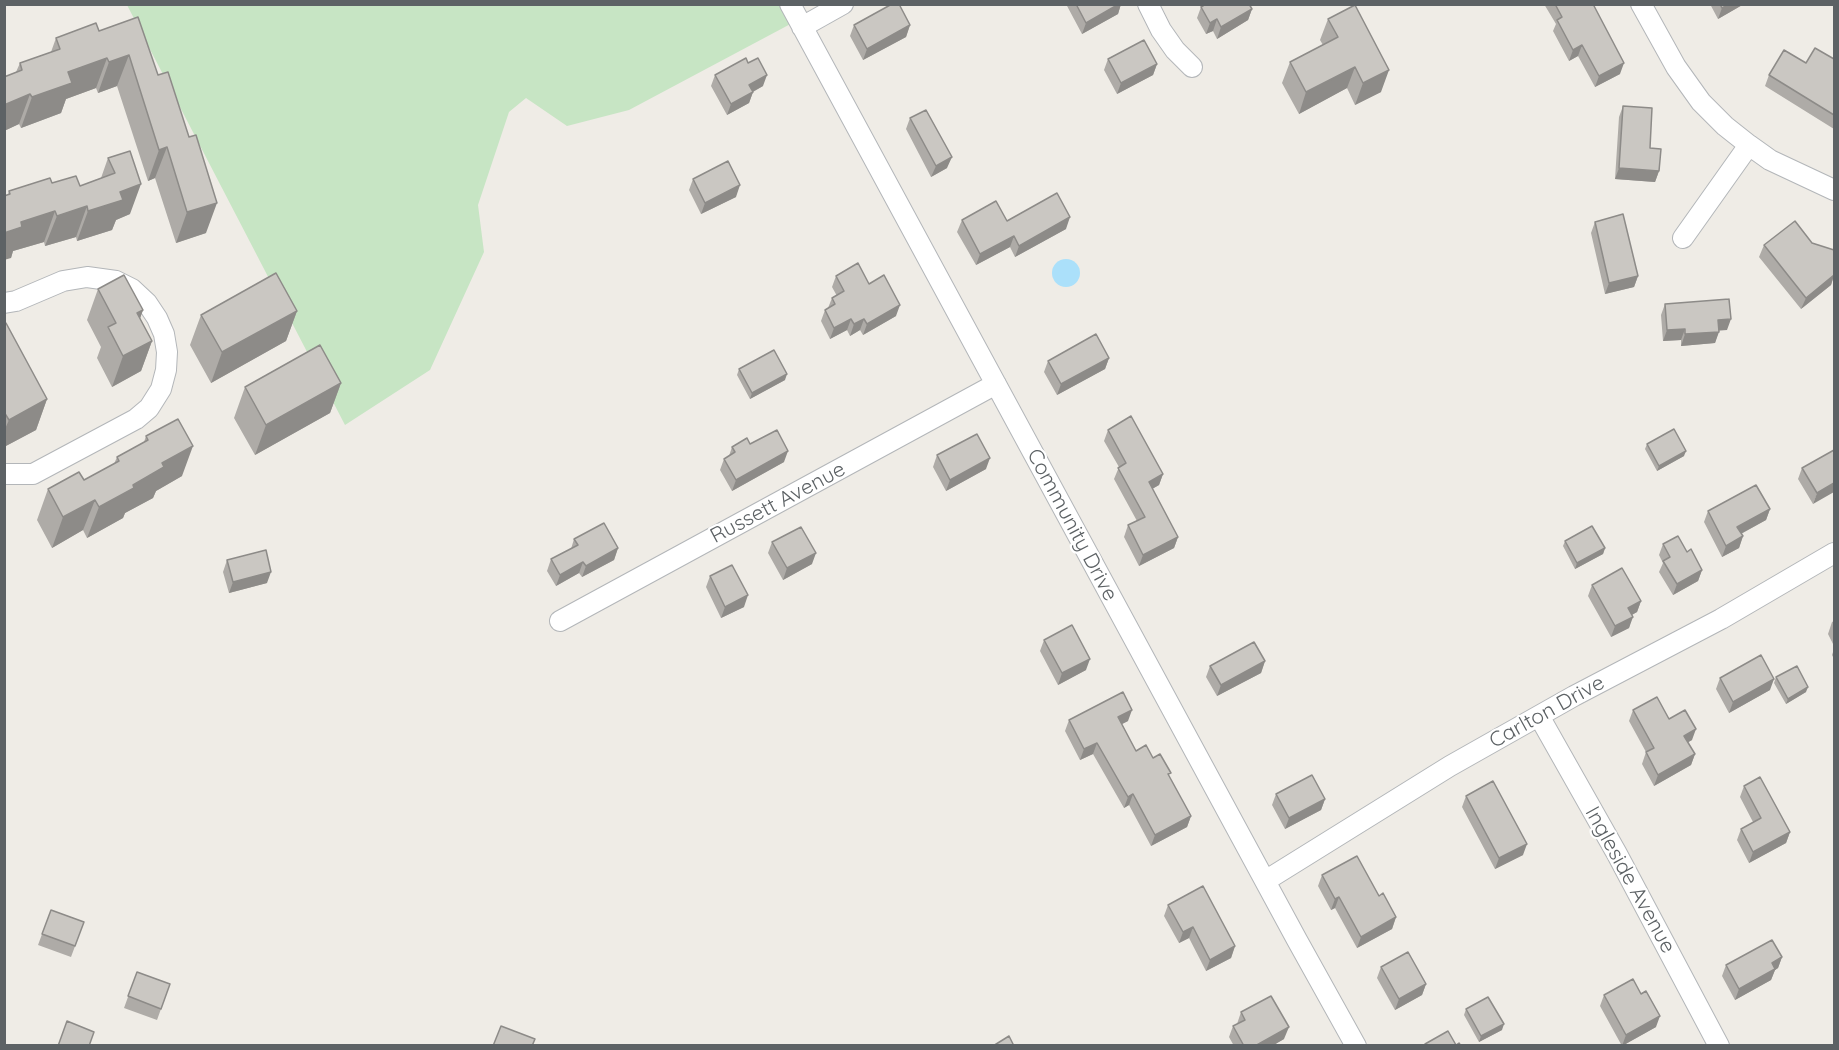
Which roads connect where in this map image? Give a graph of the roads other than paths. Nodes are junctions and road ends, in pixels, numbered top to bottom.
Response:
1 (790, 4) edge
2 (843, 4) edge
3 (1148, 4) edge
4 (1641, 4) edge
5 (802, 27) junction
6 (1192, 67) dead end
7 (1749, 145) junction
8 (1834, 190) edge
9 (1683, 238) dead end
10 (4, 303) edge
11 (996, 384) junction
12 (4, 474) edge
13 (1834, 553) edge
14 (560, 621) dead end
15 (1539, 717) junction
16 (1265, 881) junction
17 (1356, 1046) edge
18 (1719, 1046) edge

1 - 5 street, Community Drive
2 - 5 street
3 - 6 street
4 - 7 street
5 - 11 street, Community Drive
7 - 8 street
7 - 9 street
10 - 12 street
11 - 14 street, Russett Avenue
11 - 16 street, Community Drive
13 - 15 street, Carlton Drive
15 - 16 street, Carlton Drive
15 - 18 street, Ingleside Avenue
16 - 17 street, Community Drive

